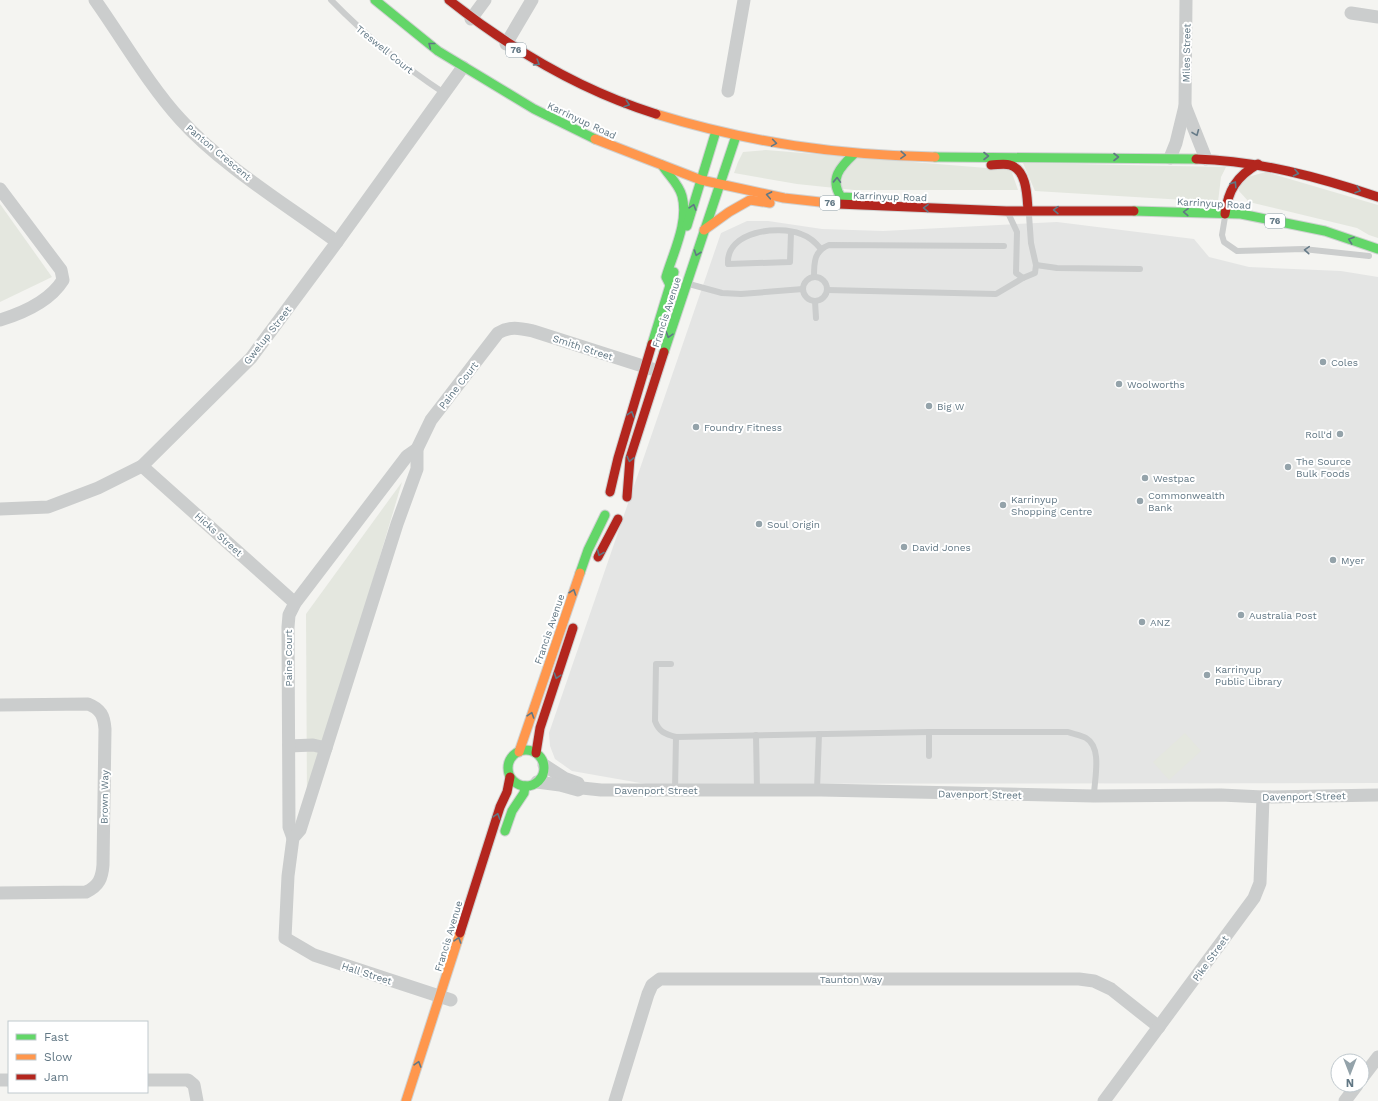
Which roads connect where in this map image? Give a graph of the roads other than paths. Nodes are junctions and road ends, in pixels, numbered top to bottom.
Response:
1 (95, 0) edge
2 (331, 0) edge
3 (375, 0) edge
4 (449, 0) edge
5 (485, 0) edge
6 (532, 0) edge
7 (744, 0) edge
8 (1186, 0) edge
9 (1351, 13) dead end
10 (1378, 17) edge
11 (471, 19) junction
12 (506, 44) junction
13 (463, 67) junction
14 (728, 91) dead end
15 (444, 93) junction
16 (1185, 106) junction
17 (716, 131) junction
18 (736, 136) junction
19 (854, 154) junction
20 (934, 156) junction
21 (1170, 158) junction
22 (1206, 159) junction
23 (1258, 164) junction
24 (662, 165) junction
25 (701, 180) junction
26 (719, 185) junction
27 (0, 189) edge
28 (1378, 197) edge
29 (887, 207) junction
30 (1028, 210) junction
31 (1006, 211) junction
32 (1225, 214) junction
33 (704, 230) junction
34 (791, 232) junction
35 (337, 242) junction
36 (1004, 246) dead end
37 (820, 249) junction
38 (1378, 249) edge
39 (1378, 256) edge
40 (1036, 265) junction
41 (1140, 269) dead end
42 (814, 278) junction
43 (1023, 278) junction
44 (686, 283) junction
45 (670, 285) junction
46 (804, 289) junction
47 (827, 290) junction
48 (815, 301) junction
49 (816, 318) dead end
50 (0, 320) edge
51 (507, 328) joint
52 (645, 367) junction
53 (658, 370) junction
54 (417, 449) junction
55 (142, 466) junction
56 (605, 503) junction
57 (625, 509) junction
58 (0, 510) edge
59 (594, 568) dead end
60 (295, 603) junction
61 (577, 617) dead end
62 (671, 664) dead end
63 (0, 705) edge
64 (929, 732) junction
65 (819, 734) junction
66 (756, 736) junction
67 (676, 737) junction
68 (289, 746) junction
69 (326, 748) junction
70 (518, 752) junction
71 (536, 753) junction
72 (929, 756) dead end
73 (544, 765) junction
74 (510, 777) junction
75 (531, 784) junction
76 (582, 788) junction
77 (675, 790) junction
78 (757, 790) junction
79 (818, 790) junction
80 (1378, 795) edge
81 (1094, 796) junction
82 (1263, 797) junction
83 (294, 838) junction
84 (502, 841) dead end
85 (0, 893) edge
86 (285, 938) joint
87 (449, 999) junction
88 (1159, 1027) junction
89 (1378, 1057) edge
90 (1370, 1068) edge
91 (148, 1080) edge
92 (197, 1101) edge
93 (406, 1101) edge
94 (615, 1101) edge
95 (1104, 1101) edge

1 - 35 street, Panton Crescent
2 - 15 lane, Treswell Court
13 -> 3 main road, Karrinyup Road / 76
4 - 11 main road, 76
5 - 11 street
6 - 12 street
7 - 14 street
8 - 16 street, Miles Street
9 - 10 street
11 - 12 main road, 76
12 -> 17 main road, 76
13 - 15 street, Gwelup Street
13 - 24 main road, Karrinyup Road / 76
15 - 35 street, Gwelup Street
16 - 21 street, Miles Street
16 -> 22 street, Miles Street
17 - 18 main road, 76
17 - 25 main road, Francis Avenue
18 -> 19 main road, 76
18 - 26 main road, Francis Avenue
19 -> 20 main road, 76
29 -> 19 main road
20 -> 21 main road, 76
20 - 30 main road
21 - 22 main road, 76
22 - 23 main road, 76
23 -> 28 main road, 76
32 -> 23 main road
24 - 25 main road, Karrinyup Road / 76
24 - 45 main road
25 - 26 main road, Karrinyup Road / 76
45 -> 25 main road, Francis Avenue
29 -> 26 main road, Karrinyup Road / 76
26 - 33 main road, Francis Avenue
27 - 50 street
31 -> 29 main road, Karrinyup Road / 76
29 - 33 main road
30 - 31 main road, Karrinyup Road / 76
32 -> 30 main road, Karrinyup Road / 76
30 - 40 lane
31 - 43 lane
38 -> 32 main road, Karrinyup Road / 76
39 -> 32 lane
33 -> 44 main road, Francis Avenue
34 - 34 lane
34 - 37 lane
35 - 55 street, Gwelup Street
36 - 37 lane
37 - 42 lane
40 - 41 lane
40 - 43 lane
42 - 46 lane
42 - 47 lane
43 - 47 lane
44 - 46 lane
44 -> 53 main road, Francis Avenue
45 - 52 main road, Francis Avenue
46 - 48 lane
47 - 48 lane
48 - 49 lane
51 - 52 street, Smith Street
51 - 54 street, Paine Court
52 - 53 street, Smith Street
56 -> 52 main road, Francis Avenue
53 -> 57 main road, Francis Avenue
54 - 60 street, Paine Court
54 - 69 street, Paine Court
55 - 58 street, Gwelup Street
55 - 60 street, Hicks Street
56 - 57 main road
56 - 57 main road
70 -> 56 main road, Francis Avenue
57 -> 59 main road, Francis Avenue
60 - 68 street, Paine Court
61 -> 71 main road
62 - 67 lane
63 - 85 street, Brown Way
64 - 65 lane
64 - 72 lane
64 - 81 lane
65 - 66 lane
65 - 79 lane
66 - 67 lane
66 - 78 lane
67 - 77 lane
68 - 69 street
68 - 83 street, Paine Court
69 - 83 street, Paine Court
70 - 71 main road
70 - 74 main road
71 - 73 main road
73 - 75 main road
73 - 76 street, Davenport Street
74 - 75 main road
87 -> 74 main road, Francis Avenue
75 - 76 street, Davenport Street
75 - 84 main road
76 - 77 street, Davenport Street
77 - 78 street, Davenport Street
78 - 79 street, Davenport Street
79 - 81 street, Davenport Street
80 - 82 street, Davenport Street
81 - 82 street, Davenport Street
82 - 88 street, Pike Street
83 - 86 street, Paine Court
86 - 87 street, Hall Street
93 -> 87 main road, Francis Avenue
88 - 94 street, Taunton Way
88 - 95 street, Pike Street
89 - 90 street
91 - 92 street

